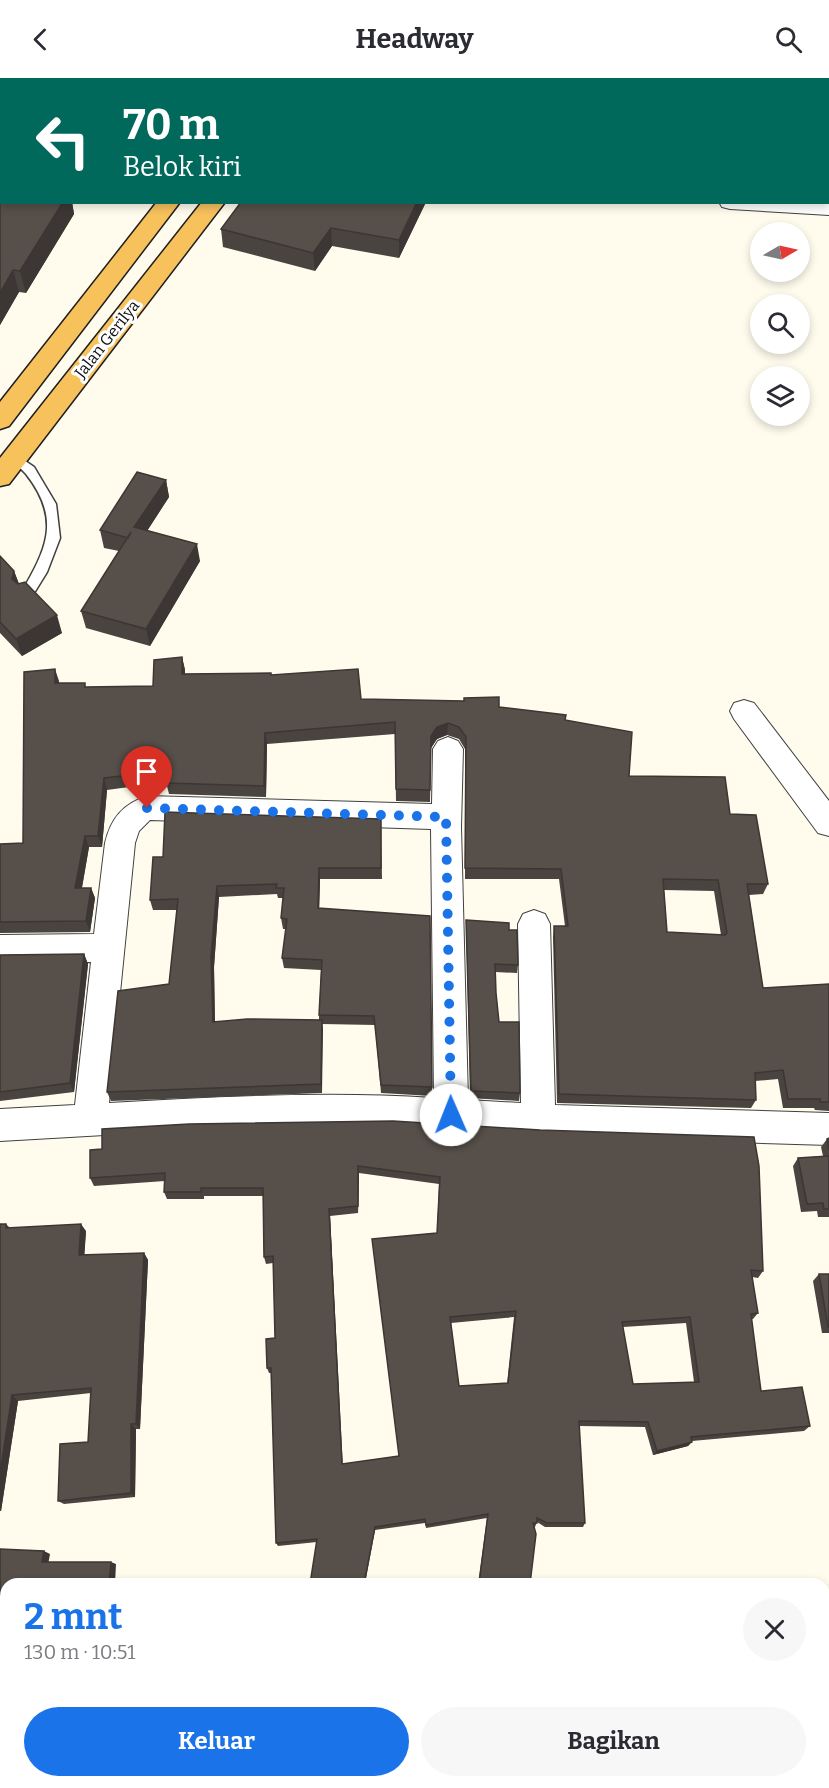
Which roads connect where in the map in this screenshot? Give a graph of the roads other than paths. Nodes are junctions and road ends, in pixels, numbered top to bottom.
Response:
1 (167, 204) edge
2 (212, 204) edge
3 (763, 204) edge
4 (829, 208) edge
5 (0, 420) edge
6 (5, 462) edge
7 (26, 595) edge
8 (744, 711) dead end
9 (448, 749) dead end
10 (446, 817) junction
11 (829, 824) edge
12 (534, 924) dead end
13 (109, 948) junction
14 (0, 950) edge
15 (451, 1115) junction
16 (90, 1120) junction
17 (538, 1120) junction
18 (0, 1125) edge
19 (829, 1129) edge

1 - 5 highway, Jalan Gerilya
2 - 6 highway, Jalan Gerilya
3 - 4 street
6 - 7 lane
8 - 11 street
9 - 10 street
10 - 13 street
10 - 15 street
12 - 17 street
13 - 14 street
13 - 16 street
15 - 16 street
15 - 17 street
16 - 18 street
17 - 19 street

